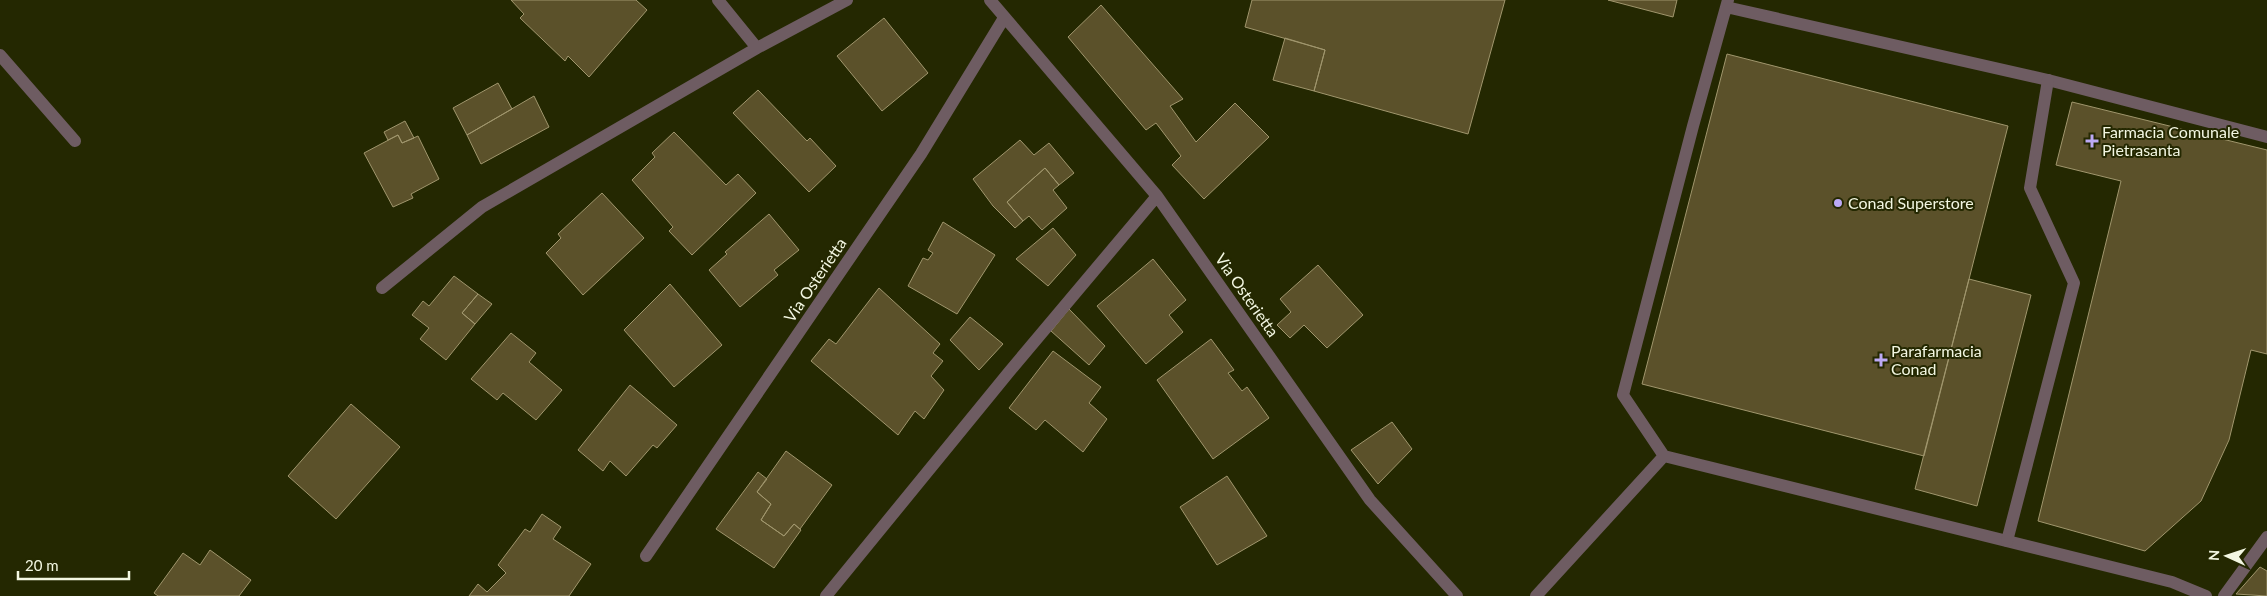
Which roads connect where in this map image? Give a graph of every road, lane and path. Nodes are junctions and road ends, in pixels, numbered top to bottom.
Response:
1 (718, 0) edge
2 (847, 0) edge
3 (990, 0) edge
4 (1727, 4) edge
5 (1004, 18) junction
6 (757, 48) junction
7 (0, 55) edge
8 (2048, 80) junction
9 (2267, 138) edge
10 (75, 141) dead end
11 (1157, 196) junction
12 (382, 288) dead end
13 (1664, 456) junction
14 (2267, 537) edge
15 (2007, 541) junction
16 (646, 556) dead end
17 (826, 596) edge
18 (1457, 596) edge
19 (1536, 596) edge
20 (2206, 596) edge
21 (2224, 596) edge

1 - 6 street
2 - 6 street
3 - 5 street, Via Osterietta
4 - 8 street
4 - 13 street
5 - 11 street, Via Osterietta
5 - 16 street, Via Osterietta
6 - 12 street
7 - 10 street
8 - 9 street
8 - 15 street
11 - 17 street
11 - 18 street, Via Osterietta
13 - 15 street
13 - 19 street
14 - 21 street
15 - 20 street

